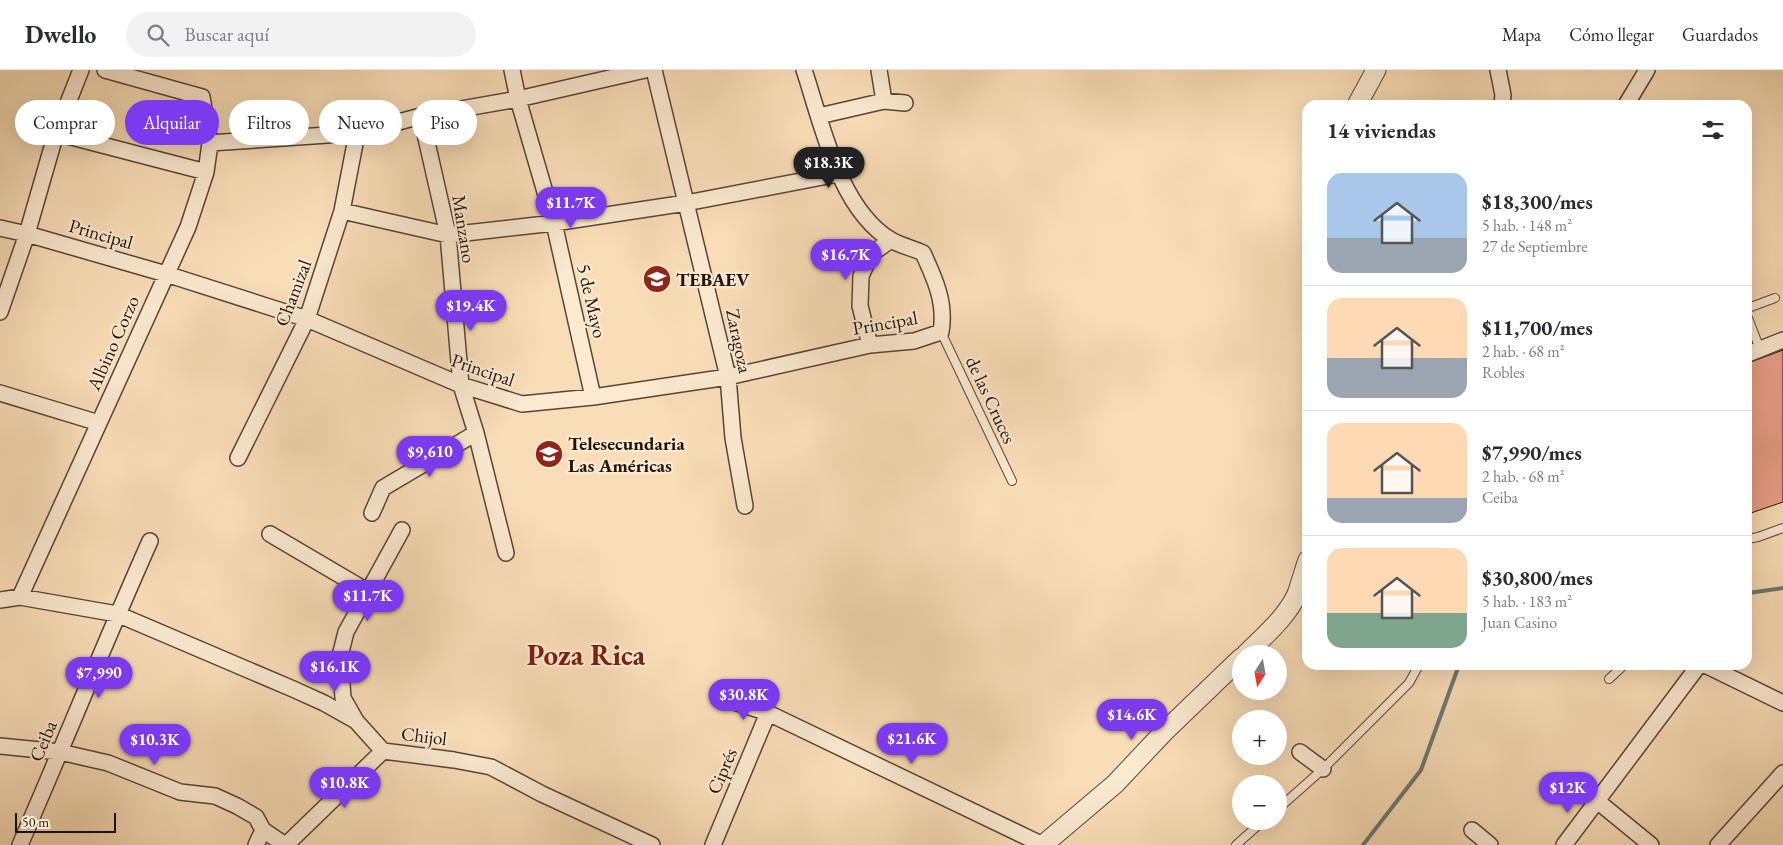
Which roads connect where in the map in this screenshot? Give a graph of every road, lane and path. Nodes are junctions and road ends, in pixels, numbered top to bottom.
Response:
1 (81, 70) edge
2 (105, 70) edge
3 (512, 70) edge
4 (645, 70) edge
5 (654, 70) edge
6 (804, 70) edge
7 (879, 70) edge
8 (1376, 70) edge
9 (1498, 70) edge
10 (1647, 70) edge
11 (518, 99) junction
12 (69, 100) edge
13 (203, 100) edge
14 (1361, 100) edge
15 (1502, 100) edge
16 (1629, 100) edge
17 (884, 102) junction
18 (905, 103) dead end
19 (477, 106) edge
20 (820, 116) junction
21 (319, 136) edge
22 (219, 142) edge
23 (53, 145) edge
24 (102, 145) edge
25 (210, 145) edge
26 (355, 145) edge
27 (428, 145) edge
28 (206, 172) junction
29 (838, 174) junction
30 (686, 203) junction
31 (342, 211) junction
32 (554, 223) junction
33 (0, 228) edge
34 (27, 234) junction
35 (448, 235) junction
36 (892, 240) junction
37 (166, 274) junction
38 (1775, 298) dead end
39 (1752, 307) edge
40 (0, 312) edge
41 (307, 319) junction
42 (941, 332) junction
43 (1783, 340) edge
44 (870, 345) junction
45 (1754, 351) edge
46 (728, 377) junction
47 (461, 385) junction
48 (0, 393) edge
49 (593, 397) junction
50 (99, 423) junction
51 (476, 432) junction
52 (238, 458) dead end
53 (1012, 482) dead end
54 (745, 506) dead end
55 (372, 513) dead end
56 (1783, 528) edge
57 (402, 530) dead end
58 (270, 534) dead end
59 (1752, 538) edge
60 (150, 541) dead end
61 (506, 553) dead end
62 (1302, 578) edge
63 (367, 591) junction
64 (20, 596) junction
65 (0, 600) edge
66 (117, 614) junction
67 (1256, 645) edge
68 (1232, 667) edge
69 (1416, 670) edge
70 (1619, 670) edge
71 (1695, 670) edge
72 (1715, 670) edge
73 (1609, 679) dead end
74 (728, 700) dead end
75 (1783, 703) edge
76 (768, 713) junction
77 (356, 721) junction
78 (0, 746) edge
79 (383, 751) junction
80 (60, 752) junction
81 (1300, 752) dead end
82 (1323, 769) junction
83 (1783, 773) edge
84 (1596, 800) junction
85 (1287, 801) edge
86 (263, 830) junction
87 (1253, 830) edge
88 (1472, 830) dead end
89 (20, 845) edge
90 (256, 845) edge
91 (286, 845) edge
92 (652, 845) edge
93 (713, 845) edge
94 (1043, 845) edge
95 (1236, 845) edge
96 (1490, 845) edge
97 (1564, 845) edge
98 (1651, 845) edge
99 (1718, 845) edge

1 - 12 street
2 - 13 street, Albino Corzo
3 - 11 street, 5 de Mayo
4 - 11 street
5 - 30 street, Zaragoza
6 - 20 street
7 - 17 street
8 - 14 street
9 - 15 street
10 - 16 street
11 - 19 street
11 - 32 street, 5 de Mayo
17 - 18 street
17 - 20 street
20 - 29 street
21 - 22 street
23 - 34 street
24 - 28 street
25 - 28 street, Albino Corzo
26 - 31 street, Chamizal
27 - 35 street, Manzano
28 - 37 street, Albino Corzo
29 - 30 street
29 - 36 street
30 - 32 street
30 - 46 street, Zaragoza
31 - 35 street
31 - 41 street, Chamizal
32 - 35 street
32 - 49 street, 5 de Mayo
33 - 34 street, Principal
34 - 37 street, Principal
34 - 40 street
35 - 47 street, Manzano
36 - 42 street
36 - 44 street
37 - 41 street, Principal
37 - 50 street, Albino Corzo
38 - 39 lane
41 - 47 street, Principal
41 - 52 street, Chamizal
42 - 44 street, Principal
42 - 53 lane, de las Cruces
43 - 45 street
44 - 46 street, Principal
46 - 49 street, Principal
46 - 54 street, Zaragoza
47 - 49 street, Principal
47 - 51 street, Manzano
48 - 50 street
50 - 64 street, Albino Corzo
51 - 55 street
51 - 61 street, Manzano
56 - 59 lane
57 - 63 street
58 - 63 street
60 - 66 street, Ceiba
62 - 67 street
63 - 77 street
64 - 65 street, Chijol
64 - 66 street, Chijol
66 - 77 street, Chijol
66 - 80 street, Ceiba
68 - 94 street
69 - 82 lane
70 - 73 lane
71 - 84 street
72 - 75 street
74 - 76 street
76 - 93 street, Ciprés
76 - 94 street
77 - 79 street, Chijol
78 - 80 street
79 - 91 street
79 - 92 street, Chijol
80 - 86 street
80 - 89 street, Ceiba
81 - 82 street
82 - 85 lane
83 - 99 street
84 - 97 street
84 - 98 street
86 - 90 street
86 - 91 street
87 - 95 lane
88 - 96 street

